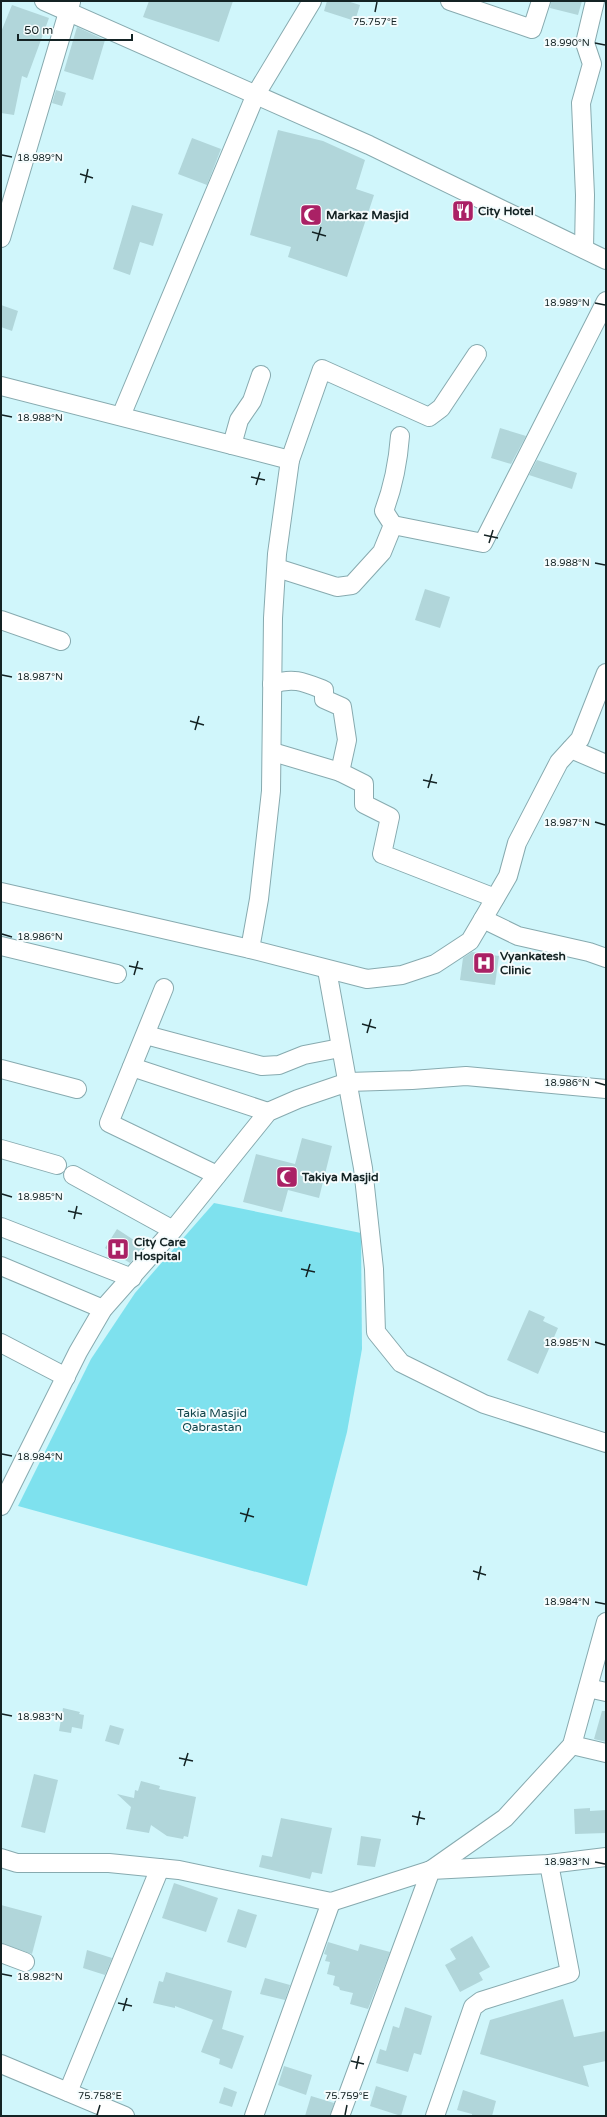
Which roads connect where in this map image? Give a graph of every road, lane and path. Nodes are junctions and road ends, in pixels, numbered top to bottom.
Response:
1 (44, 1) edge
2 (312, 1) edge
3 (450, 1) edge
4 (541, 1) edge
5 (595, 1) edge
6 (69, 7) edge
7 (256, 94) junction
8 (4, 218) edge
9 (1, 238) edge
10 (584, 250) junction
11 (606, 260) edge
12 (606, 301) edge
13 (476, 354) dead end
14 (261, 375) dead end
15 (1, 386) edge
16 (121, 416) junction
17 (400, 436) dead end
18 (232, 445) junction
19 (290, 460) junction
20 (393, 525) junction
21 (277, 568) junction
22 (1, 620) edge
23 (61, 641) dead end
24 (606, 673) edge
25 (272, 684) junction
26 (571, 749) junction
27 (272, 752) junction
28 (606, 764) edge
29 (340, 772) junction
30 (1, 892) edge
31 (495, 898) junction
32 (483, 919) junction
33 (1, 946) edge
34 (250, 949) junction
35 (606, 958) edge
36 (327, 970) junction
37 (117, 974) dead end
38 (164, 988) dead end
39 (146, 1035) junction
40 (340, 1048) junction
41 (132, 1067) junction
42 (1, 1069) edge
43 (348, 1082) junction
44 (77, 1089) dead end
45 (606, 1089) edge
46 (268, 1112) junction
47 (1, 1149) edge
48 (57, 1165) dead end
49 (73, 1175) dead end
50 (217, 1175) junction
51 (1, 1226) edge
52 (173, 1230) junction
53 (1, 1266) edge
54 (132, 1278) junction
55 (103, 1309) junction
56 (1, 1343) edge
57 (66, 1377) junction
58 (606, 1443) edge
59 (1, 1506) edge
60 (606, 1622) edge
61 (588, 1688) junction
62 (606, 1692) edge
63 (572, 1746) junction
64 (606, 1753) edge
65 (606, 1857) edge
66 (1, 1858) edge
67 (549, 1864) junction
68 (160, 1868) junction
69 (431, 1870) junction
70 (331, 1902) junction
71 (1, 1953) edge
72 (25, 1962) dead end
73 (1, 2064) edge
74 (68, 2092) junction
75 (102, 2112) edge
76 (125, 2116) edge
77 (254, 2116) edge
78 (340, 2116) edge
79 (435, 2116) edge

1 - 6 street
2 - 7 street
3 - 4 street
5 - 10 street
6 - 7 street
6 - 8 street
7 - 10 street
7 - 16 street
8 - 9 street
10 - 11 street
12 - 20 street
13 - 19 street
14 - 18 street
15 - 16 street
16 - 18 street
17 - 20 street
18 - 19 street
19 - 21 street
20 - 21 street
21 - 25 street
22 - 23 street
24 - 26 street
25 - 27 street
25 - 29 street
26 - 28 street
26 - 31 street
27 - 29 street
27 - 34 street
29 - 31 street
30 - 34 street
31 - 32 street
32 - 35 street
32 - 36 street
33 - 37 street
34 - 36 street
36 - 40 street
38 - 39 street
39 - 40 street
39 - 41 street
40 - 43 street
41 - 46 street
41 - 50 street
42 - 44 street
43 - 45 street
43 - 46 street
43 - 58 street
46 - 50 street
47 - 48 street
49 - 52 street
50 - 52 street
51 - 54 street
52 - 54 street
53 - 55 street
54 - 55 street
55 - 57 street
56 - 57 street
57 - 59 street
60 - 61 street
61 - 62 street
61 - 63 street
63 - 64 street
63 - 69 street
65 - 67 street
66 - 68 street
67 - 69 street
67 - 79 street
68 - 70 street
68 - 74 street
69 - 70 street
69 - 78 street
70 - 77 street
71 - 72 street
73 - 74 street
74 - 75 street
75 - 76 street

